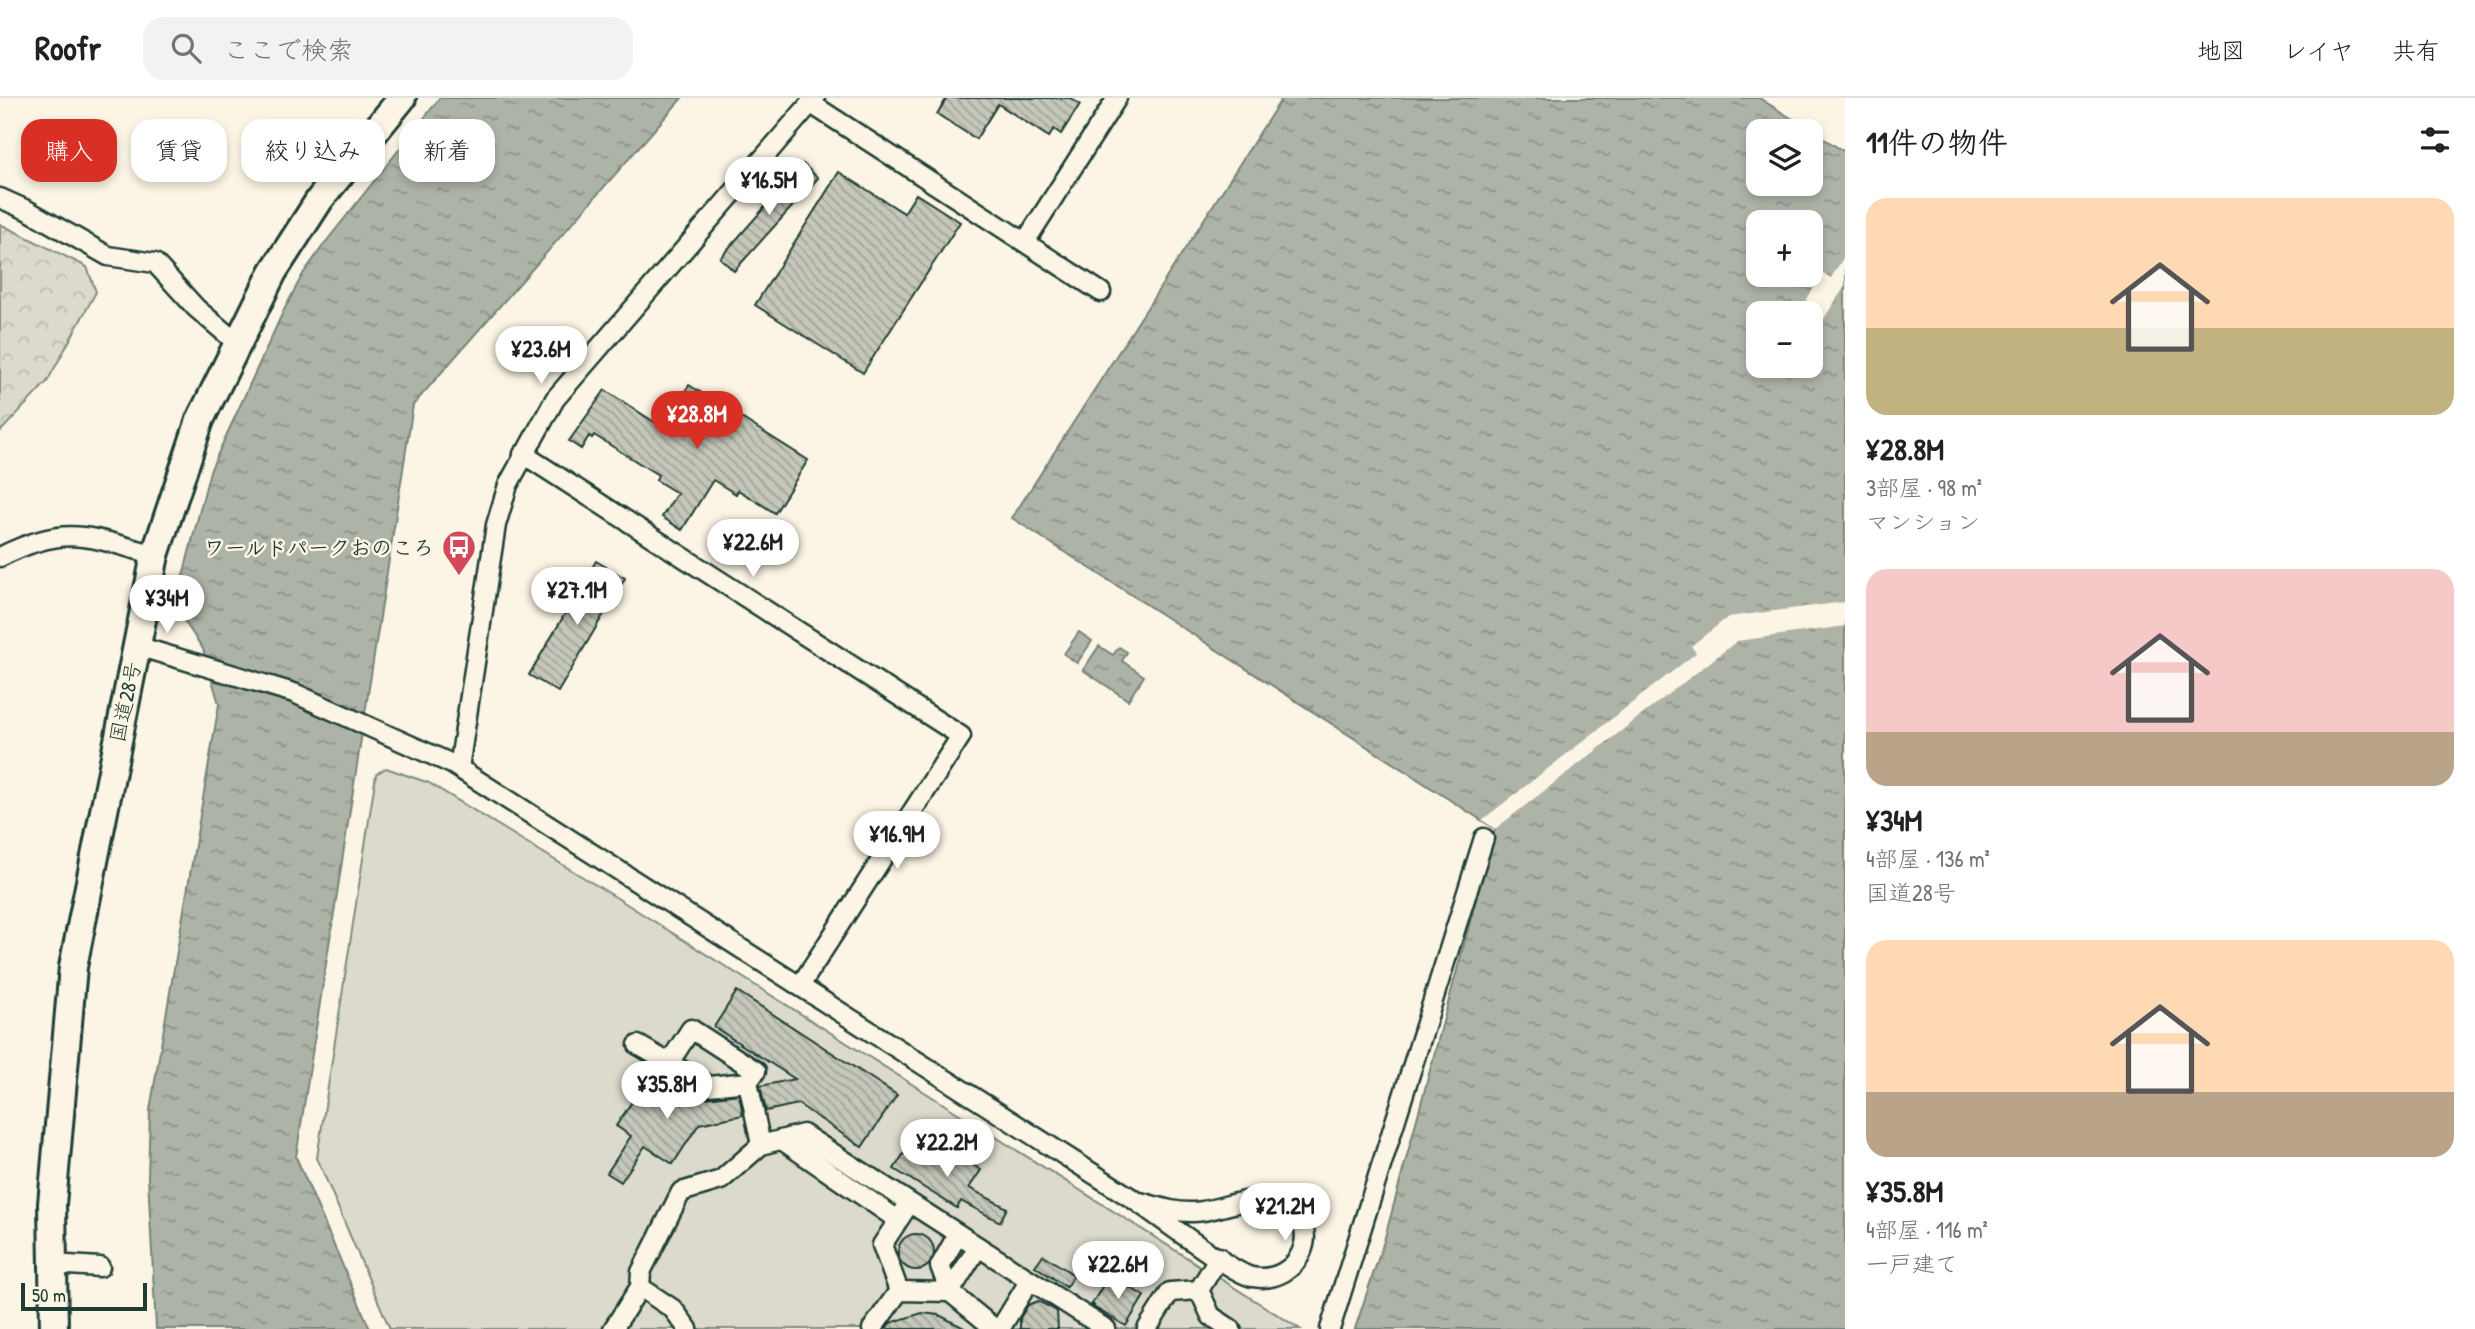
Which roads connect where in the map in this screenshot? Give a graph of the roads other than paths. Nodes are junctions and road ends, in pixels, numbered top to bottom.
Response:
1 (402, 98) edge
2 (1118, 98) edge
3 (812, 100) edge
4 (0, 198) edge
5 (1025, 242) junction
6 (1101, 292) dead end
7 (237, 344) junction
8 (523, 454) junction
9 (155, 555) junction
10 (0, 557) edge
11 (137, 646) junction
12 (459, 768) junction
13 (1484, 838) dead end
14 (800, 986) junction
15 (638, 1045) dead end
16 (669, 1063) junction
17 (748, 1082) junction
18 (782, 1140) junction
19 (761, 1145) junction
20 (1136, 1201) junction
21 (910, 1203) junction
22 (898, 1220) junction
23 (958, 1234) junction
24 (978, 1247) junction
25 (1219, 1257) junction
26 (52, 1264) junction
27 (100, 1267) dead end
28 (1030, 1280) junction
29 (640, 1287) junction
30 (1199, 1290) junction
31 (899, 1291) junction
32 (950, 1292) junction
33 (54, 1329) edge
34 (613, 1329) edge
35 (688, 1329) edge
36 (872, 1329) edge
37 (998, 1329) edge
38 (1106, 1329) edge
39 (1147, 1329) edge
40 (1231, 1329) edge
41 (1330, 1329) edge

1 - 7 highway, 国道28号
2 - 5 street
3 - 5 street
3 - 8 street
4 - 7 street
5 - 6 street
7 - 9 highway, 国道28号
8 - 12 street
8 - 14 street
9 - 10 street
9 - 11 highway, 国道28号
11 - 12 street
11 - 26 highway, 国道28号
12 - 14 street
13 - 41 street
14 - 20 street
15 - 16 street
16 - 17 street
16 - 17 street
17 - 19 street
18 - 19 street
18 - 21 street
18 - 22 street
19 - 29 street
20 - 25 street
20 - 25 street
21 - 22 street
21 - 23 street
22 - 31 street
23 - 24 street
23 - 32 street
24 - 28 street
24 - 32 street
25 - 30 street
26 - 27 street
26 - 33 highway, 国道28号
28 - 37 street
28 - 38 street
29 - 34 street
29 - 35 street
30 - 39 street
30 - 40 street
31 - 32 street
31 - 36 street
32 - 37 street

